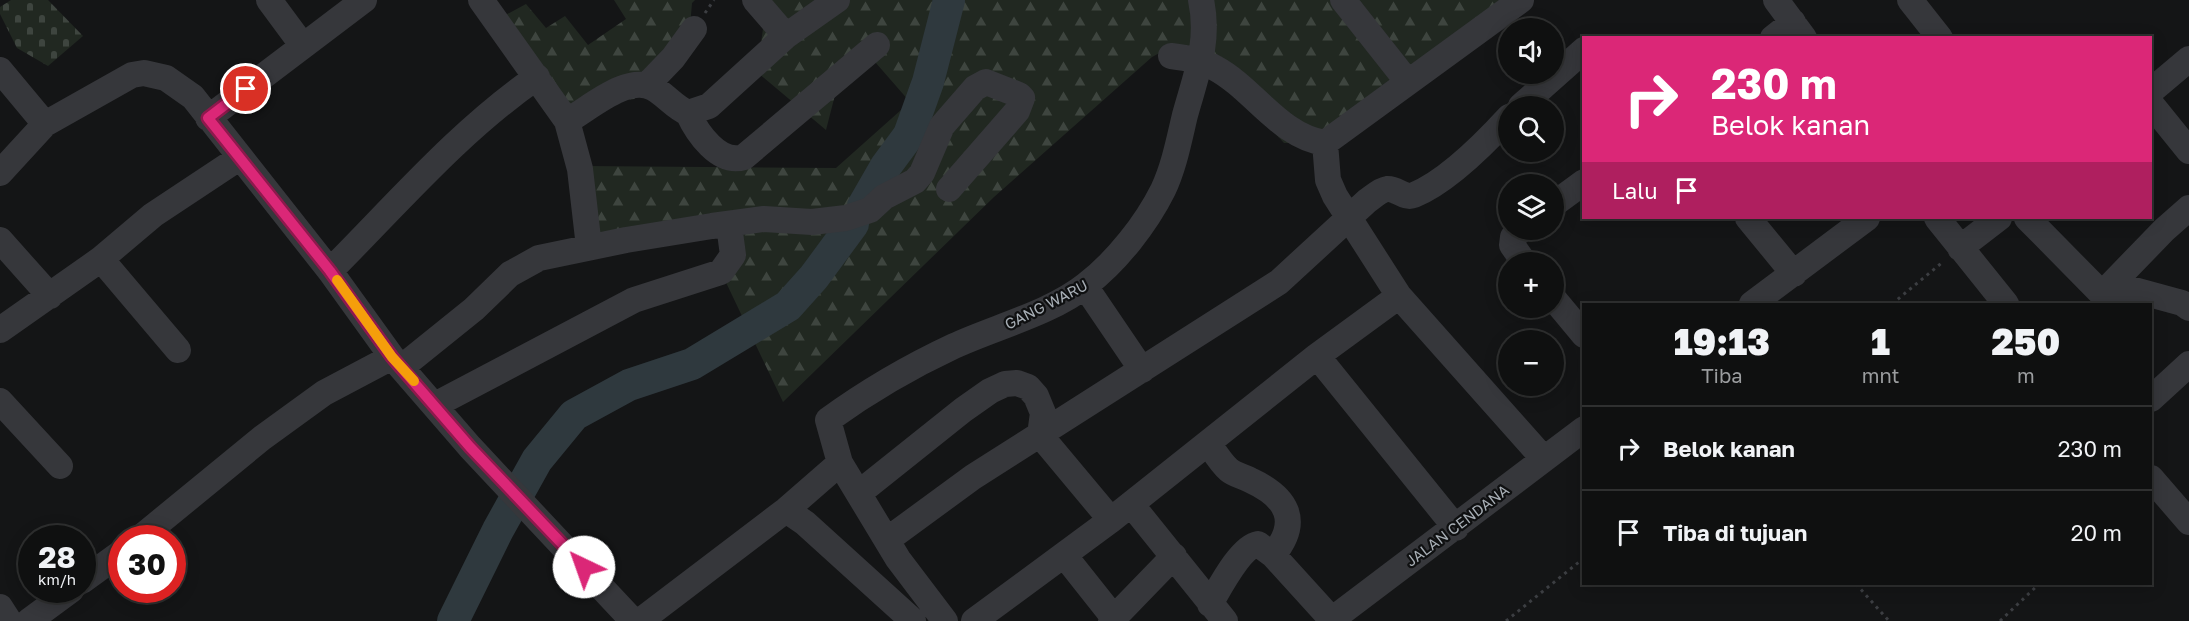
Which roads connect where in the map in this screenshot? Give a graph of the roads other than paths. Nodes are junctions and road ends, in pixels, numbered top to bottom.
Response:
1 (269, 0) edge
2 (364, 0) edge
3 (481, 0) edge
4 (755, 0) edge
5 (837, 0) edge
6 (1201, 0) edge
7 (1342, 0) edge
8 (1521, 0) edge
9 (1776, 0) edge
10 (1910, 0) edge
11 (1494, 8) edge
12 (694, 29) dead end
13 (1798, 30) edge
14 (786, 36) junction
15 (1779, 36) edge
16 (1938, 36) edge
17 (877, 45) dead end
18 (303, 46) junction
19 (1582, 52) edge
20 (1171, 56) dead end
21 (2189, 59) edge
22 (1200, 60) junction
23 (0, 70) edge
24 (537, 77) junction
25 (1407, 81) junction
26 (647, 85) junction
27 (2152, 90) edge
28 (1532, 96) edge
29 (2152, 105) edge
30 (688, 113) junction
31 (208, 118) junction
32 (567, 121) junction
33 (45, 124) junction
34 (1498, 128) edge
35 (1324, 143) junction
36 (2189, 151) edge
37 (239, 158) junction
38 (0, 173) edge
39 (1582, 183) edge
40 (949, 189) dead end
41 (1564, 197) edge
42 (2189, 208) edge
43 (1350, 217) junction
44 (1749, 219) edge
45 (1866, 219) edge
46 (1938, 219) edge
47 (1998, 219) edge
48 (2028, 219) edge
49 (729, 225) junction
50 (0, 240) edge
51 (589, 248) junction
52 (1960, 248) junction
53 (101, 259) junction
54 (330, 271) junction
55 (1794, 274) junction
56 (1085, 286) junction
57 (2102, 294) junction
58 (50, 296) junction
59 (1399, 296) junction
60 (1753, 303) edge
61 (2005, 303) edge
62 (2189, 308) edge
63 (1564, 310) edge
64 (0, 330) edge
65 (1582, 332) edge
66 (178, 350) dead end
67 (1317, 356) junction
68 (397, 362) junction
69 (1142, 370) junction
70 (2186, 373) edge
71 (2152, 398) edge
72 (0, 401) edge
73 (435, 405) junction
74 (1582, 430) edge
75 (1040, 435) junction
76 (1209, 444) junction
77 (1543, 458) junction
78 (840, 462) junction
79 (60, 466) dead end
80 (2152, 479) edge
81 (859, 494) junction
82 (1131, 504) junction
83 (786, 510) junction
84 (1111, 520) junction
85 (2189, 522) edge
86 (156, 525) edge
87 (1456, 528) junction
88 (887, 540) junction
89 (1064, 555) junction
90 (1273, 555) junction
91 (1174, 556) junction
92 (53, 603) edge
93 (0, 607) edge
94 (1218, 613) edge
95 (1112, 619) edge
96 (1331, 620) edge
97 (9, 621) edge
98 (29, 621) edge
99 (633, 621) edge
100 (640, 621) edge
101 (913, 621) edge
102 (945, 621) edge
103 (974, 621) edge

1 - 18 street
2 - 18 street
3 - 24 street
4 - 14 street
5 - 14 street
6 - 22 street, GANG WARU
7 - 25 street
8 - 11 street
9 - 13 street
10 - 16 street
11 - 25 street
12 - 26 street
13 - 15 street
14 - 30 street
17 - 30 street
18 - 31 street
19 - 28 street
20 - 22 street
21 - 27 street
22 - 35 street
22 - 56 street, GANG WARU
23 - 33 street
24 - 32 street
24 - 54 street
25 - 35 street
26 - 30 street
26 - 32 street
29 - 36 street
31 - 33 street
31 - 37 street
32 - 51 street
33 - 38 street
34 - 43 street
35 - 43 street
37 - 53 street
37 - 54 street
39 - 41 street
40 - 49 street
42 - 57 street
43 - 59 street
43 - 69 street
44 - 55 street
45 - 55 street
46 - 52 street
47 - 52 street
48 - 57 street
49 - 51 street
49 - 73 street
50 - 58 street
51 - 68 street
52 - 61 street
53 - 58 street
53 - 66 street
54 - 68 street
55 - 60 street
56 - 69 street
56 - 78 street, GANG WARU
57 - 62 street
58 - 64 street
59 - 67 street
59 - 77 street
63 - 65 street
67 - 76 street
67 - 87 street
68 - 73 street
68 - 86 street
69 - 75 street
70 - 71 street
72 - 79 street
73 - 99 street
74 - 77 street, JALAN CENDANA
75 - 81 street
75 - 84 street
75 - 88 street
76 - 82 street
76 - 90 street
77 - 87 street, JALAN CENDANA
78 - 81 street
78 - 83 street
80 - 85 street
81 - 88 street
82 - 84 street
82 - 91 street
83 - 100 street
83 - 101 street
84 - 89 street
87 - 96 street, JALAN CENDANA
88 - 102 street
89 - 95 street
89 - 103 street
90 - 94 street
90 - 96 street
91 - 94 street
91 - 95 street
92 - 98 street
93 - 97 street

